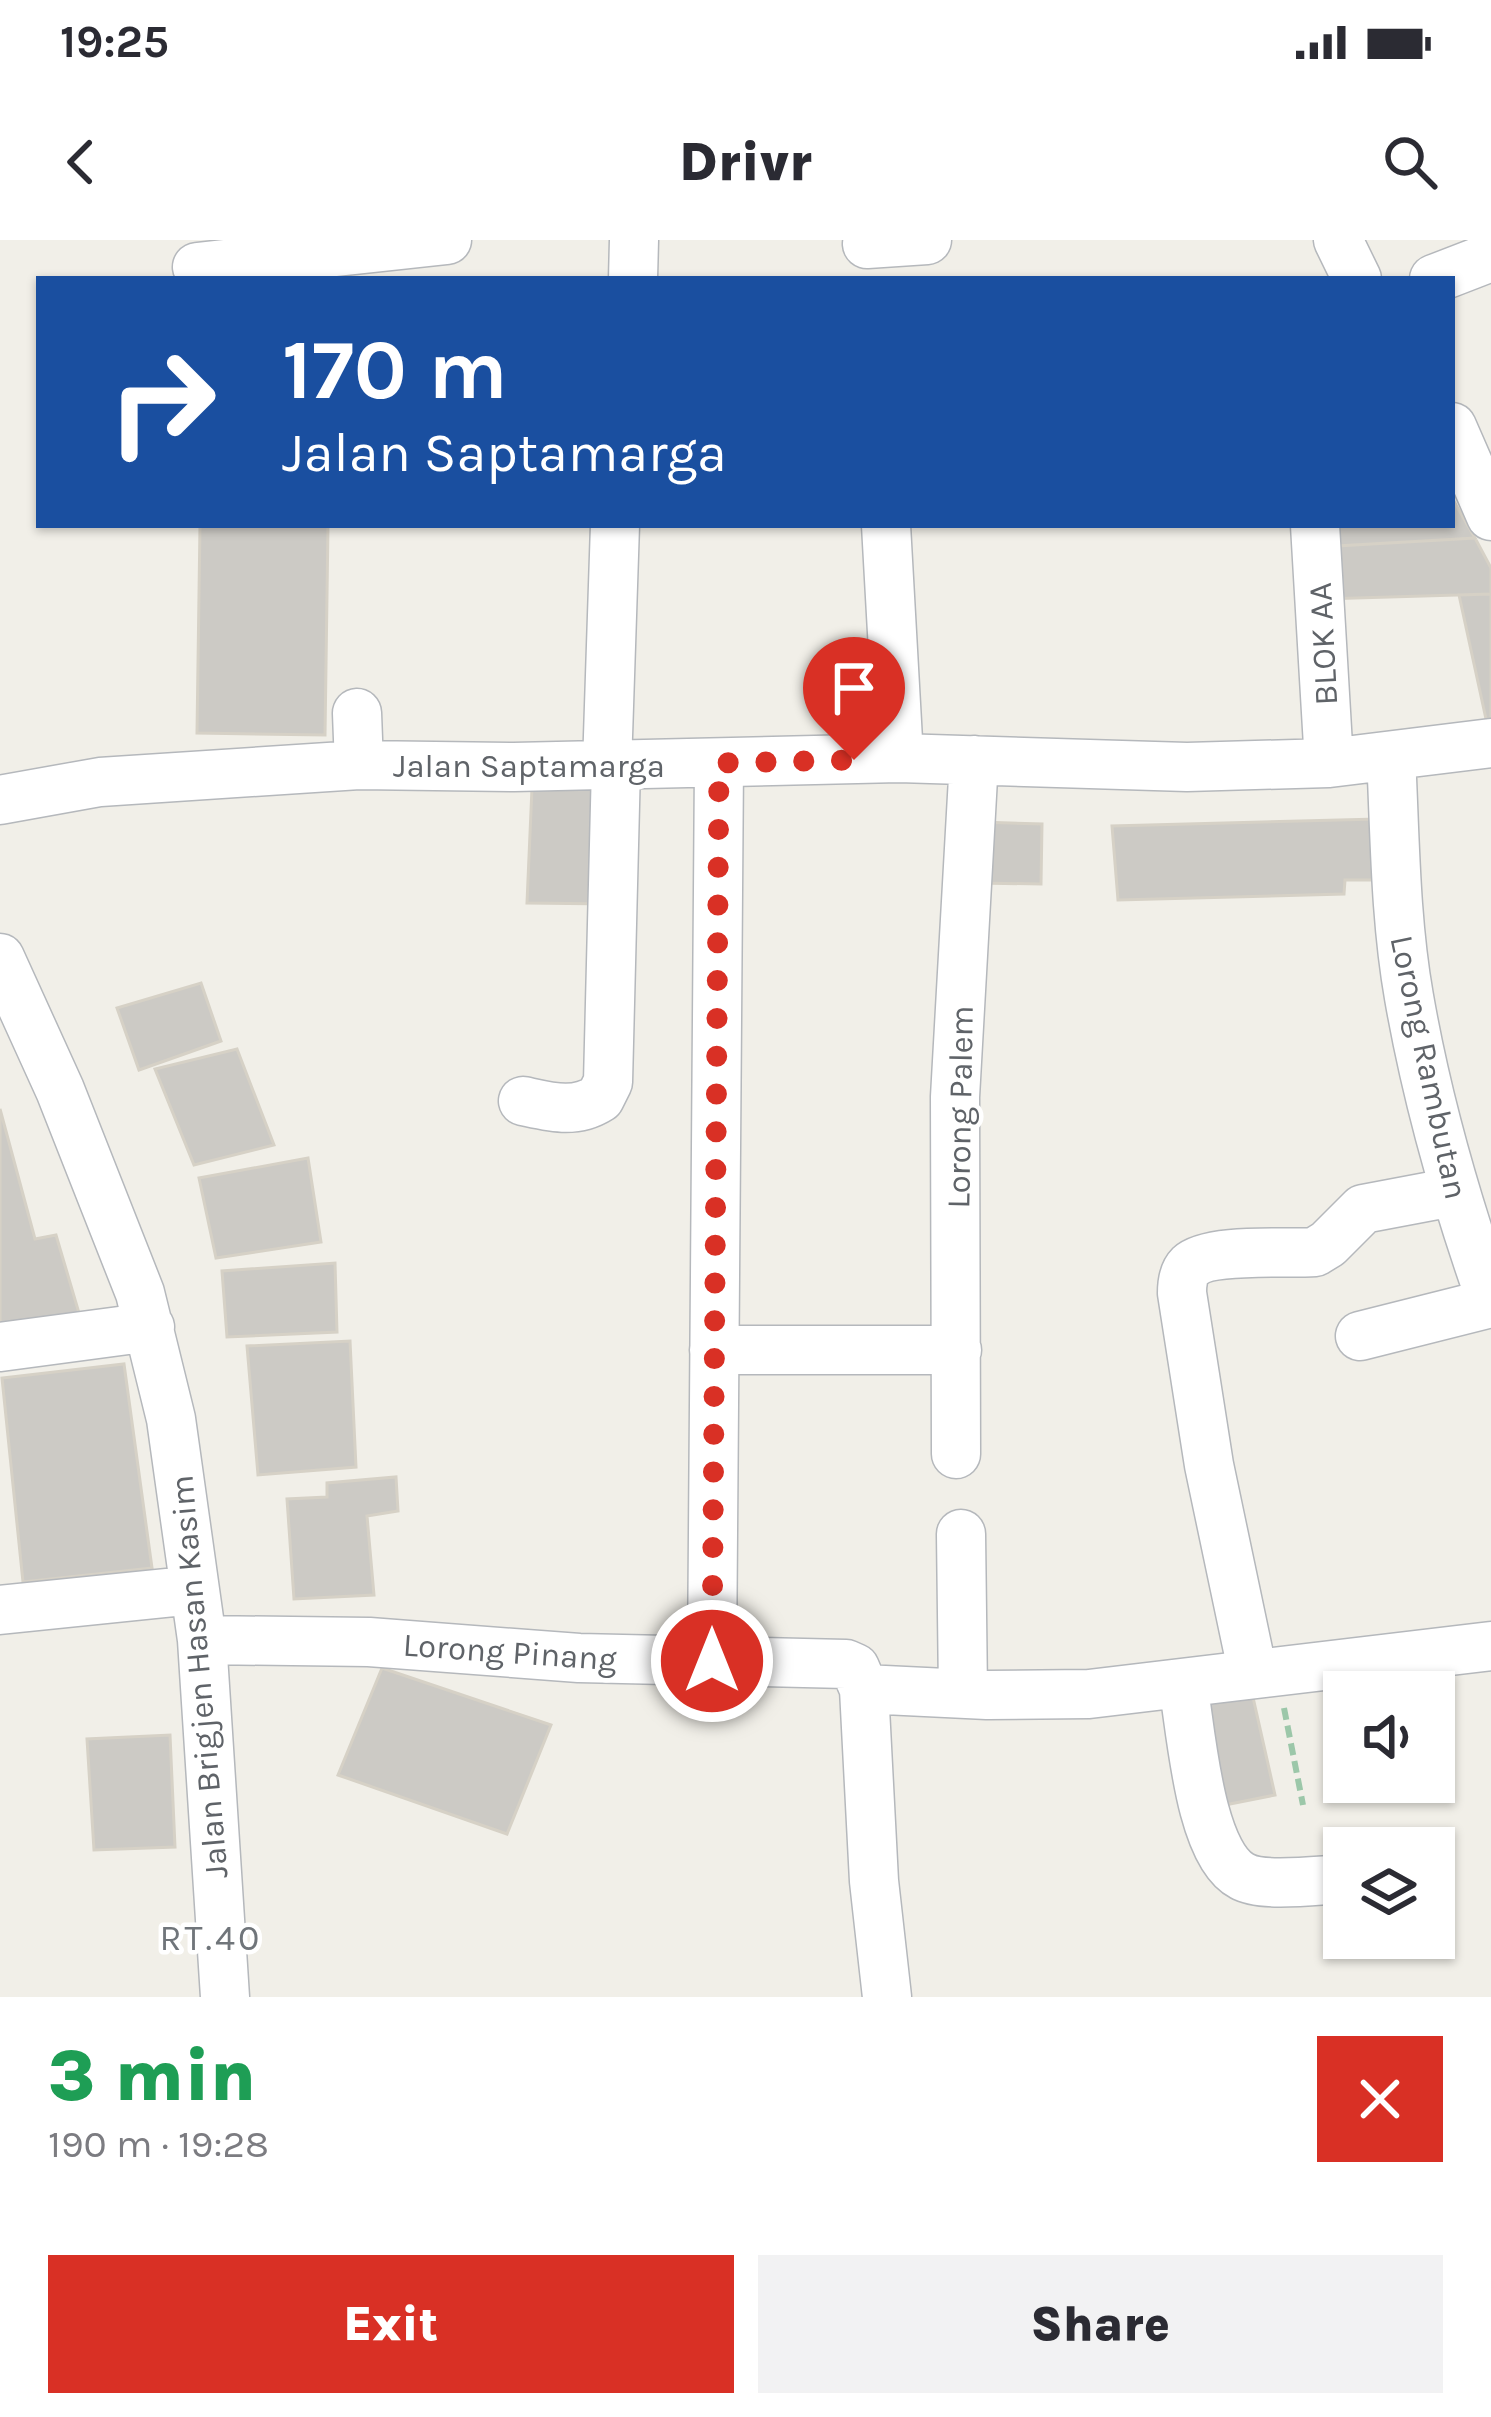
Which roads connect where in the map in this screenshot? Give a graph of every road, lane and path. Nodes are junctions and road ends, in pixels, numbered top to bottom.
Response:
1 (447, 240) edge
2 (634, 240) edge
3 (927, 240) edge
4 (1337, 240) edge
5 (1369, 240) edge
6 (868, 254) edge
7 (1491, 257) edge
8 (197, 266) dead end
9 (633, 276) edge
10 (1355, 276) edge
11 (1386, 276) edge
12 (1442, 276) edge
13 (1455, 432) edge
14 (1485, 487) edge
15 (615, 528) edge
16 (886, 528) edge
17 (1315, 528) edge
18 (357, 713) dead end
19 (1491, 743) edge
20 (1391, 756) junction
21 (899, 758) junction
22 (974, 760) junction
23 (719, 763) junction
24 (1329, 763) junction
25 (359, 765) junction
26 (611, 766) junction
27 (0, 800) edge
28 (0, 958) edge
29 (523, 1101) dead end
30 (1453, 1192) junction
31 (1491, 1301) edge
32 (150, 1327) junction
33 (1360, 1336) dead end
34 (0, 1348) edge
35 (714, 1350) junction
36 (957, 1350) junction
37 (956, 1454) dead end
38 (961, 1534) dead end
39 (196, 1590) junction
40 (0, 1610) edge
41 (202, 1640) junction
42 (1491, 1646) edge
43 (712, 1661) junction
44 (1265, 1672) junction
45 (1183, 1684) junction
46 (864, 1689) junction
47 (964, 1693) junction
48 (1303, 1805) dead end
49 (1323, 1879) edge
50 (225, 1997) edge
51 (886, 1997) edge

1 - 8 street
2 - 9 street
3 - 6 street
4 - 10 street
5 - 11 street
7 - 12 street
13 - 14 street
15 - 26 street
16 - 21 street
17 - 24 street, BLOK AA
18 - 25 street
19 - 20 street, Jalan Saptamarga
20 - 24 street, Jalan Saptamarga
20 - 30 street, Lorong Rambutan
21 - 22 street, Jalan Saptamarga
21 - 23 street, Jalan Saptamarga
22 - 24 street, Jalan Saptamarga
22 - 36 street, Lorong Palem
23 - 26 street, Jalan Saptamarga
23 - 35 street
25 - 26 street, Jalan Saptamarga
25 - 27 street, Jalan Saptamarga
26 - 29 street
28 - 32 street, Jalan Brigjen Hasan Kasim
30 - 31 street, Lorong Rambutan
30 - 44 street
31 - 33 street
32 - 34 street
32 - 39 street, Jalan Brigjen Hasan Kasim
35 - 36 street
35 - 43 street
36 - 37 street, Lorong Palem
38 - 47 street
39 - 40 street
39 - 41 street, Jalan Brigjen Hasan Kasim
41 - 43 street, Lorong Pinang
41 - 50 street, Jalan Brigjen Hasan Kasim
42 - 44 street
43 - 46 street, Lorong Pinang
44 - 45 street
44 - 48 path
45 - 47 street
45 - 49 street
46 - 47 street
46 - 51 street

